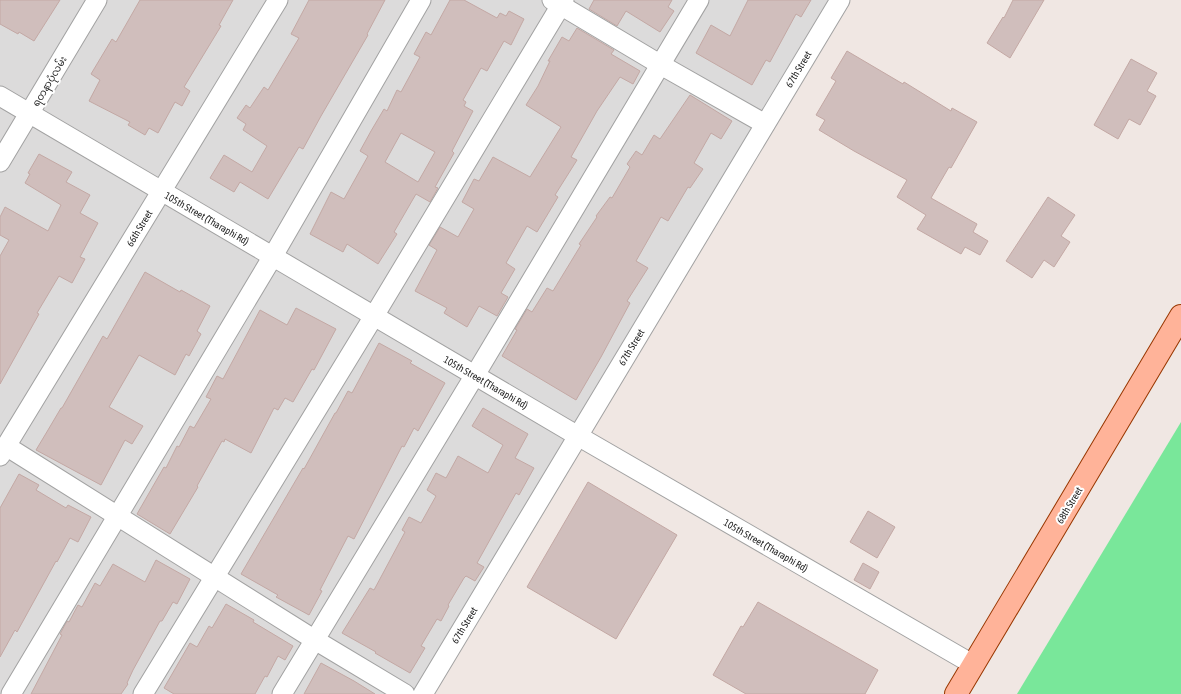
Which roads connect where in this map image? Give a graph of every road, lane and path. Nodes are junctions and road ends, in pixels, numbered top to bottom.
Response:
1 (97, 0) edge
2 (278, 0) edge
3 (421, 0) edge
4 (699, 0) edge
5 (840, 0) edge
6 (559, 2) edge
7 (661, 65) junction
8 (0, 96) edge
9 (29, 113) junction
10 (765, 124) junction
11 (0, 162) edge
12 (161, 191) junction
13 (273, 256) junction
14 (374, 316) junction
15 (1181, 316) edge
16 (475, 375) junction
17 (578, 436) junction
18 (3, 451) edge
19 (117, 516) junction
20 (215, 576) junction
21 (315, 640) junction
22 (974, 665) junction
23 (10, 694) edge
24 (143, 694) edge
25 (282, 694) edge
26 (405, 694) edge
27 (422, 694) edge
28 (956, 694) edge

1 - 9 street, ရတနာပုံလမ်း
2 - 12 street, 66th Street
3 - 13 street
4 - 7 street
5 - 10 street, 67th Street
6 - 7 street
6 - 14 street
7 - 10 street
7 - 16 street
8 - 9 street, 105th Street (Tharaphi Rd)
9 - 11 street, ရတနာပုံလမ်း
9 - 12 street, 105th Street (Tharaphi Rd)
10 - 17 street, 67th Street
12 - 13 street, 105th Street (Tharaphi Rd)
12 - 18 street, 66th Street
13 - 14 street, 105th Street (Tharaphi Rd)
13 - 19 street
14 - 16 street, 105th Street (Tharaphi Rd)
14 - 20 street
15 - 22 main road, 68th Street
16 - 17 street, 105th Street (Tharaphi Rd)
16 - 21 street
17 - 22 street, 105th Street (Tharaphi Rd)
17 - 27 street, 67th Street
18 - 19 street
19 - 20 street
19 - 23 street
20 - 21 street
20 - 24 street
21 - 25 street
21 - 26 street
22 - 28 main road, 68th Street

